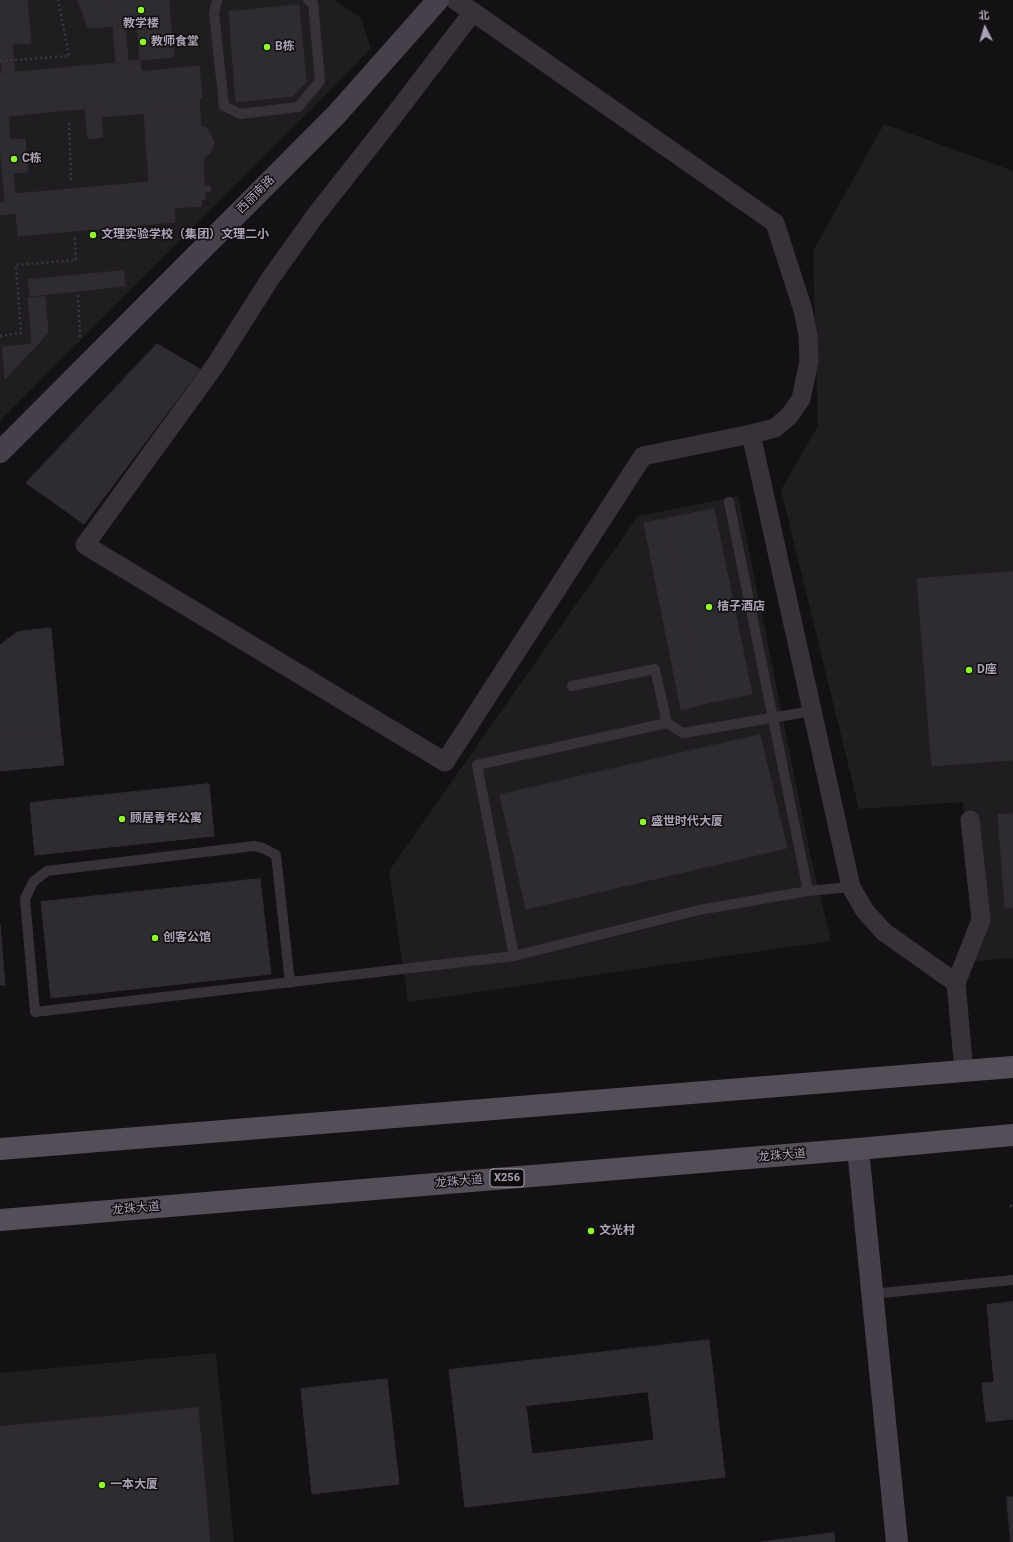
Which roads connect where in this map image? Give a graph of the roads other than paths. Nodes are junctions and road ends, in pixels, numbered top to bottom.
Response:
1 (217, 0) edge
2 (308, 0) edge
3 (438, 0) edge
4 (456, 0) edge
5 (473, 12) junction
6 (751, 434) junction
7 (0, 452) edge
8 (729, 502) dead end
9 (572, 686) dead end
10 (812, 710) junction
11 (772, 717) junction
12 (667, 723) junction
13 (970, 820) dead end
14 (851, 887) junction
15 (808, 891) junction
16 (514, 956) junction
17 (290, 983) junction
18 (956, 983) junction
19 (1013, 1067) edge
20 (964, 1071) junction
21 (1013, 1135) edge
22 (0, 1149) edge
23 (858, 1149) junction
24 (0, 1220) edge
25 (1013, 1280) edge
26 (872, 1294) junction
27 (897, 1542) edge

1 - 2 lane
3 - 7 street, 西丽南路
4 - 5 street
5 - 6 street
5 - 6 street
6 - 10 street
8 - 11 lane
9 - 12 lane
10 - 11 lane
10 - 14 street
11 - 12 lane
11 - 15 lane
12 - 16 lane
13 - 18 street
14 - 15 lane
14 - 18 street
15 - 16 lane
16 - 17 lane
17 - 17 lane
18 - 20 street
19 - 20 main road
20 - 22 main road
21 - 23 main road, 龙珠大道 / X256
23 - 24 main road, 龙珠大道 / X256
23 - 26 street
25 - 26 lane
26 - 27 street

